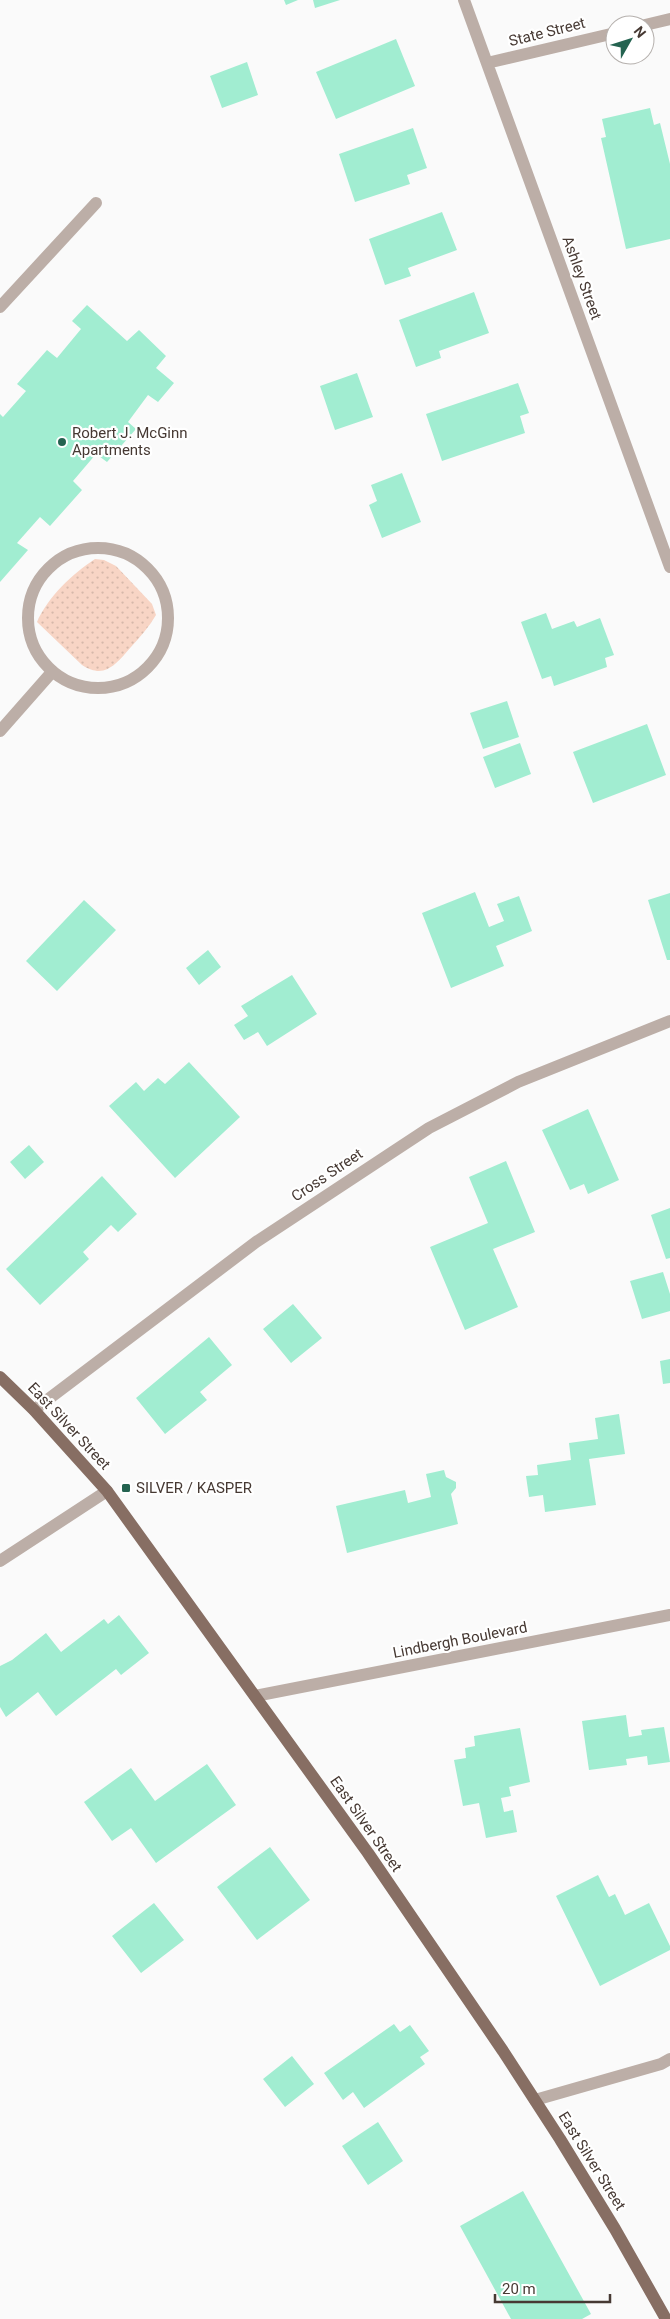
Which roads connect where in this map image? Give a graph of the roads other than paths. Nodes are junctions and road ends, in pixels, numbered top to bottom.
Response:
1 (464, 0) edge
2 (670, 19) edge
3 (655, 23) edge
4 (605, 35) edge
5 (487, 63) junction
6 (96, 203) dead end
7 (0, 307) edge
8 (670, 567) edge
9 (52, 672) junction
10 (0, 731) edge
11 (670, 1021) edge
12 (0, 1377) edge
13 (34, 1410) junction
14 (107, 1491) junction
15 (0, 1561) edge
16 (670, 1615) edge
17 (255, 1696) junction
18 (670, 2059) edge
19 (535, 2100) junction
20 (666, 2319) edge

1 - 5 street, Ashley Street
2 - 3 street
4 - 5 street, State Street
5 - 8 street, Ashley Street
6 - 7 street
9 - 9 street
9 - 10 street
11 - 13 street, Cross Street
12 - 13 main road, East Silver Street
13 - 14 main road, East Silver Street
14 - 15 street
14 - 17 main road, East Silver Street
16 - 17 street, Lindbergh Boulevard
17 - 19 main road, East Silver Street
18 - 19 street
19 - 20 main road, East Silver Street

